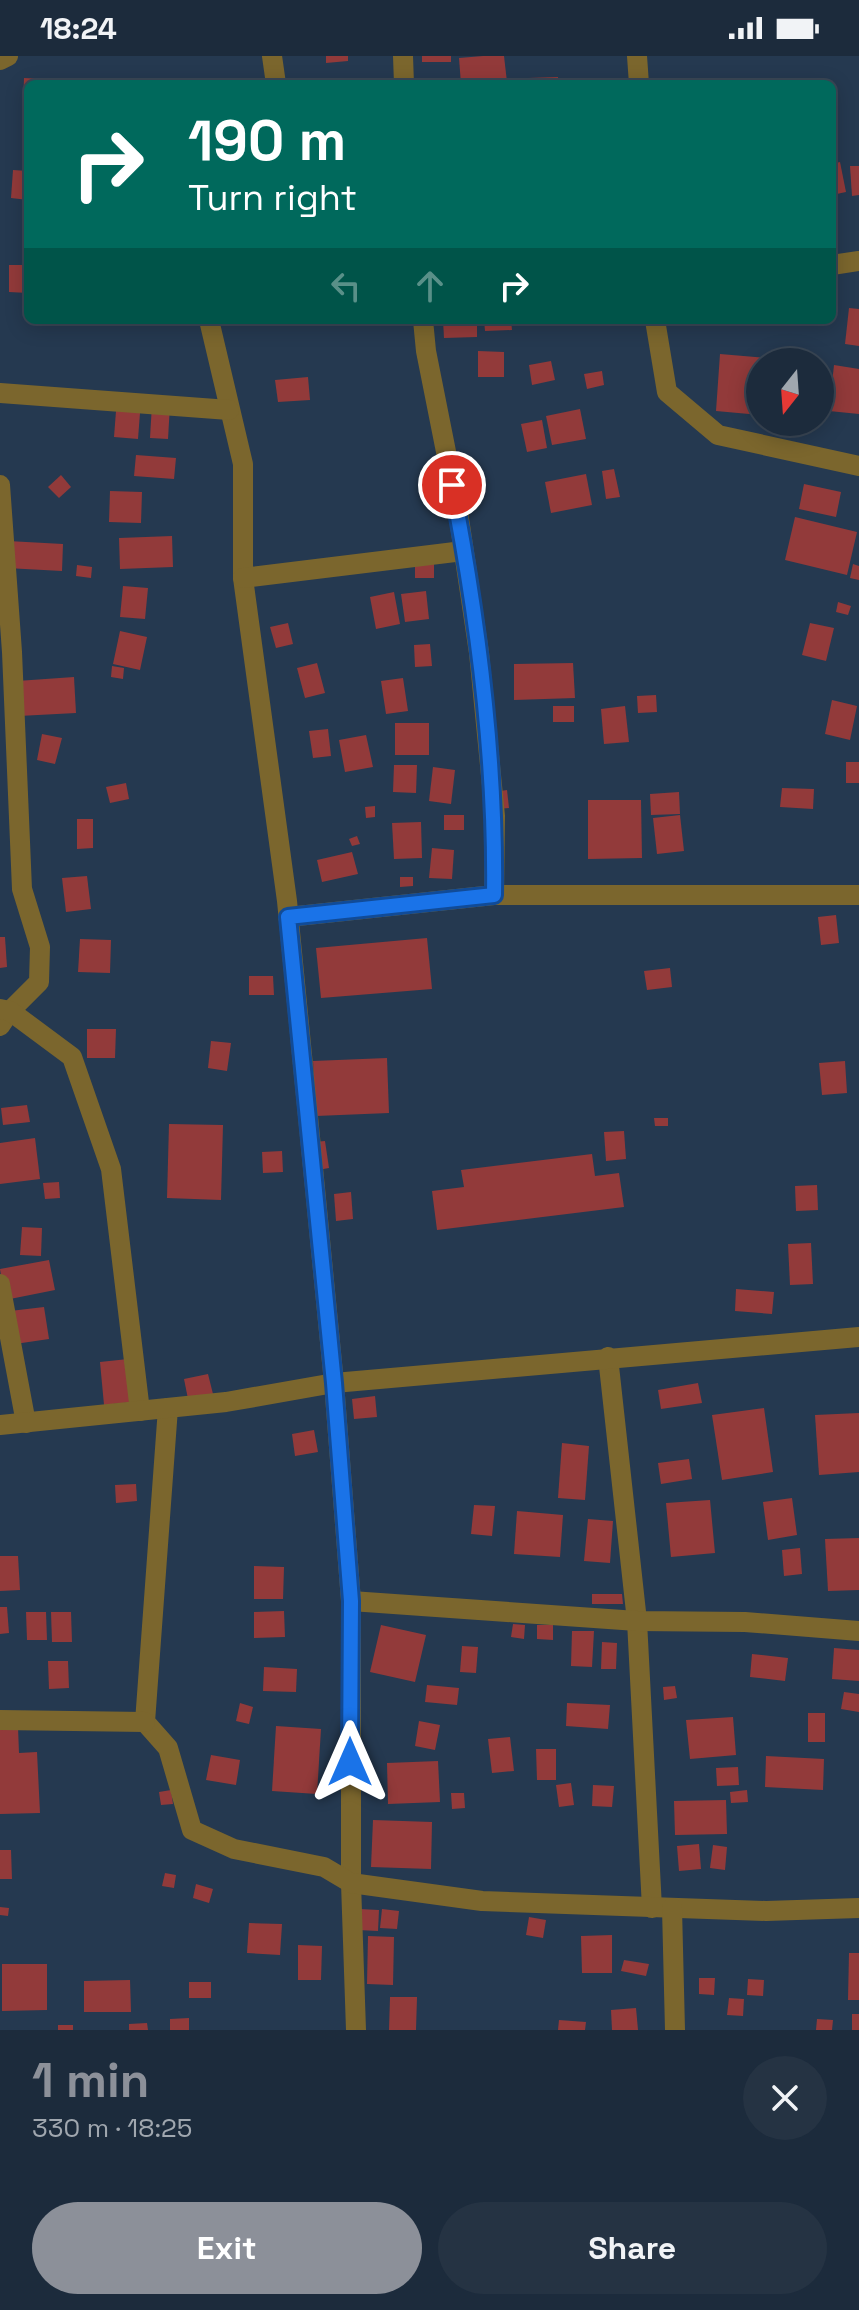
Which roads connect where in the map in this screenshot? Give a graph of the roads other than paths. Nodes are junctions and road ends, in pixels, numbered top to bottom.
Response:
1 (8, 56) edge
2 (272, 56) edge
3 (403, 56) edge
4 (637, 56) edge
5 (0, 60) edge
6 (275, 80) edge
7 (404, 80) edge
8 (639, 80) edge
9 (859, 261) edge
10 (836, 264) edge
11 (210, 324) edge
12 (423, 324) edge
13 (656, 324) edge
14 (0, 393) edge
15 (229, 410) junction
16 (859, 466) edge
17 (0, 485) edge
18 (463, 551) junction
19 (243, 578) junction
20 (494, 895) junction
21 (859, 895) edge
22 (288, 917) junction
23 (3, 1015) edge
24 (0, 1284) edge
25 (859, 1337) edge
26 (608, 1357) junction
27 (334, 1383) junction
28 (168, 1408) junction
29 (140, 1411) junction
30 (26, 1423) junction
31 (0, 1425) edge
32 (351, 1601) junction
33 (637, 1621) junction
34 (859, 1631) edge
35 (0, 1720) edge
36 (145, 1722) junction
37 (351, 1883) junction
38 (662, 1908) junction
39 (859, 1908) edge
40 (356, 2030) edge
41 (675, 2030) edge

1 - 5 street
2 - 6 street
3 - 7 street
4 - 8 street
9 - 10 street
11 - 15 street
12 - 18 street
13 - 16 street
14 - 15 street
15 - 19 street
17 - 23 street
18 - 19 street
18 - 20 street
19 - 22 street
20 - 21 street
20 - 22 street
22 - 27 street
23 - 29 street
24 - 30 street
25 - 26 street
26 - 27 street
26 - 33 street
27 - 28 street
27 - 32 street
28 - 29 street
28 - 36 street
29 - 30 street
30 - 31 street
32 - 33 street
32 - 37 street
33 - 34 street
33 - 38 street
35 - 36 street
36 - 37 street
37 - 38 street
37 - 40 street
38 - 39 street
38 - 41 street

